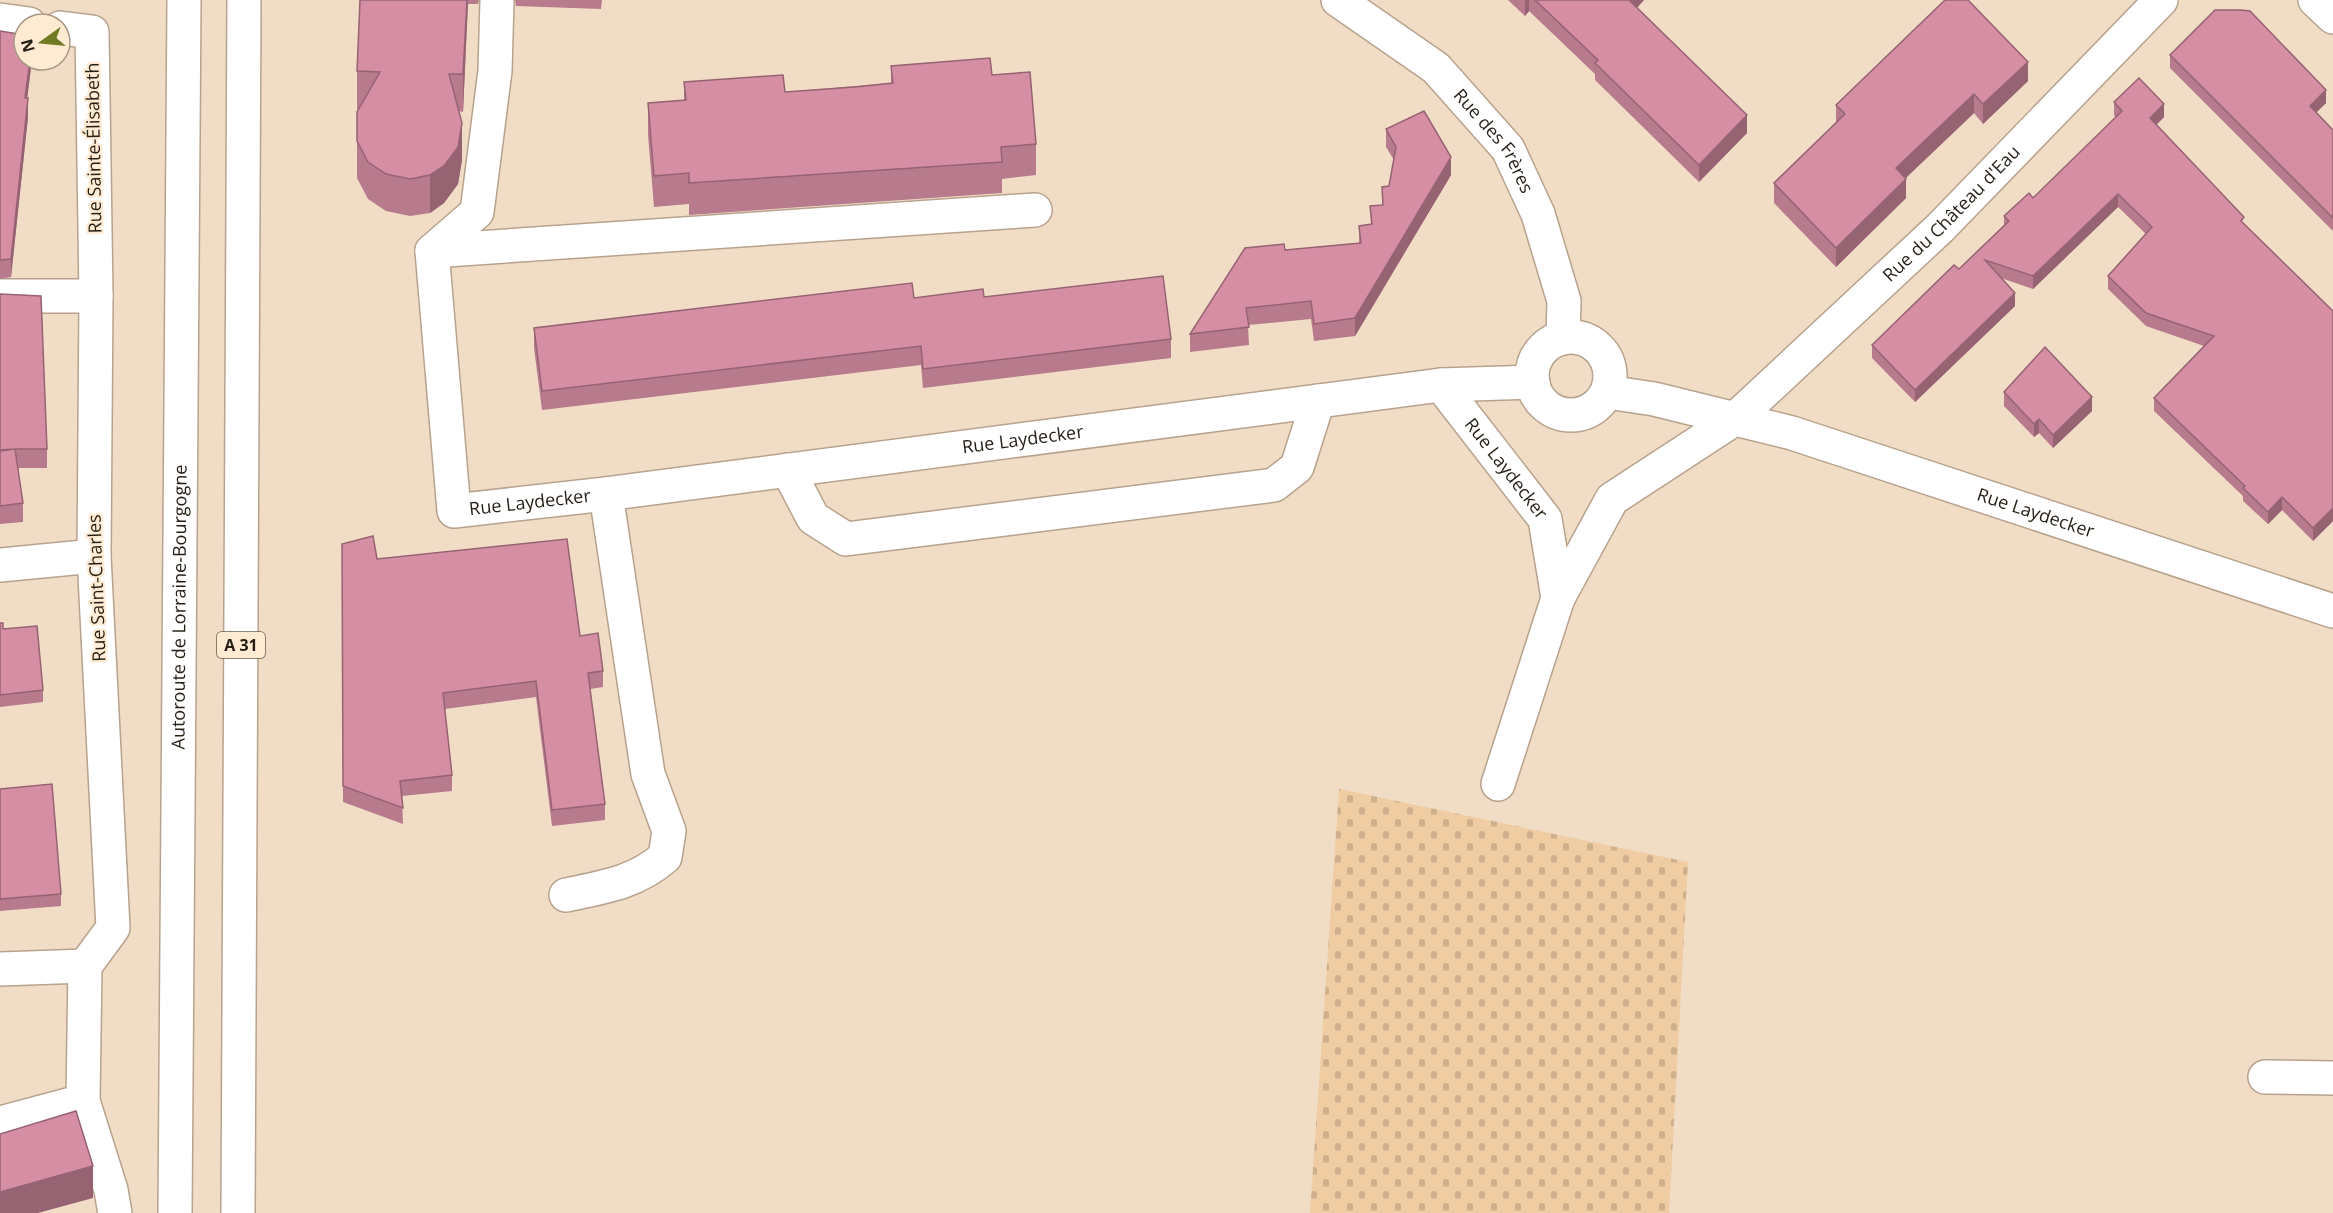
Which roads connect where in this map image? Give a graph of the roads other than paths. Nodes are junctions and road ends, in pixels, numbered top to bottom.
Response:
1 (184, 0) edge
2 (243, 0) edge
3 (252, 0) edge
4 (497, 0) edge
5 (1338, 0) edge
6 (2161, 0) edge
7 (2315, 0) edge
8 (2333, 17) edge
9 (72, 29) edge
10 (243, 77) junction
11 (1035, 210) dead end
12 (432, 251) junction
13 (0, 296) edge
14 (96, 296) junction
15 (1563, 338) junction
16 (1533, 382) junction
17 (1441, 386) junction
18 (1607, 392) junction
19 (1318, 401) junction
20 (1736, 418) junction
21 (788, 470) junction
22 (606, 494) junction
23 (94, 556) junction
24 (0, 566) edge
25 (1558, 598) junction
26 (2333, 611) edge
27 (1498, 784) dead end
28 (566, 895) dead end
29 (85, 966) junction
30 (0, 969) edge
31 (2265, 1077) dead end
32 (2333, 1078) edge
33 (83, 1101) junction
34 (0, 1123) edge
35 (115, 1213) edge
36 (175, 1213) edge
37 (238, 1213) edge

1 - 36 main road, Autoroute de Lorraine-Bourgogne
2 - 10 main road, A 31
3 - 10 main road
4 - 12 main road
5 - 15 main road, Rue des Frères
6 - 20 main road, Rue du Château d'Eau
7 - 8 main road
9 - 14 main road, Rue Sainte-Élisabeth
10 - 37 main road, A 31
11 - 12 main road
12 - 22 main road, Rue Laydecker
13 - 14 main road
14 - 23 main road, Rue Saint-Charles
15 - 16 main road
15 - 18 main road
16 - 17 main road, Rue Laydecker
16 - 18 main road
17 - 19 main road, Rue Laydecker
17 - 25 main road, Rue Laydecker
18 - 20 main road, Rue Laydecker
19 - 21 main road, Rue Laydecker
19 - 21 main road
20 - 25 main road, Rue Laydecker
20 - 26 main road, Rue Laydecker
21 - 22 main road, Rue Laydecker
22 - 28 main road, Rue Laydecker
23 - 24 main road
23 - 29 main road, Rue Saint-Charles
25 - 27 main road, Rue Laydecker
29 - 30 main road
29 - 33 main road
31 - 32 main road
33 - 34 main road
33 - 35 main road

